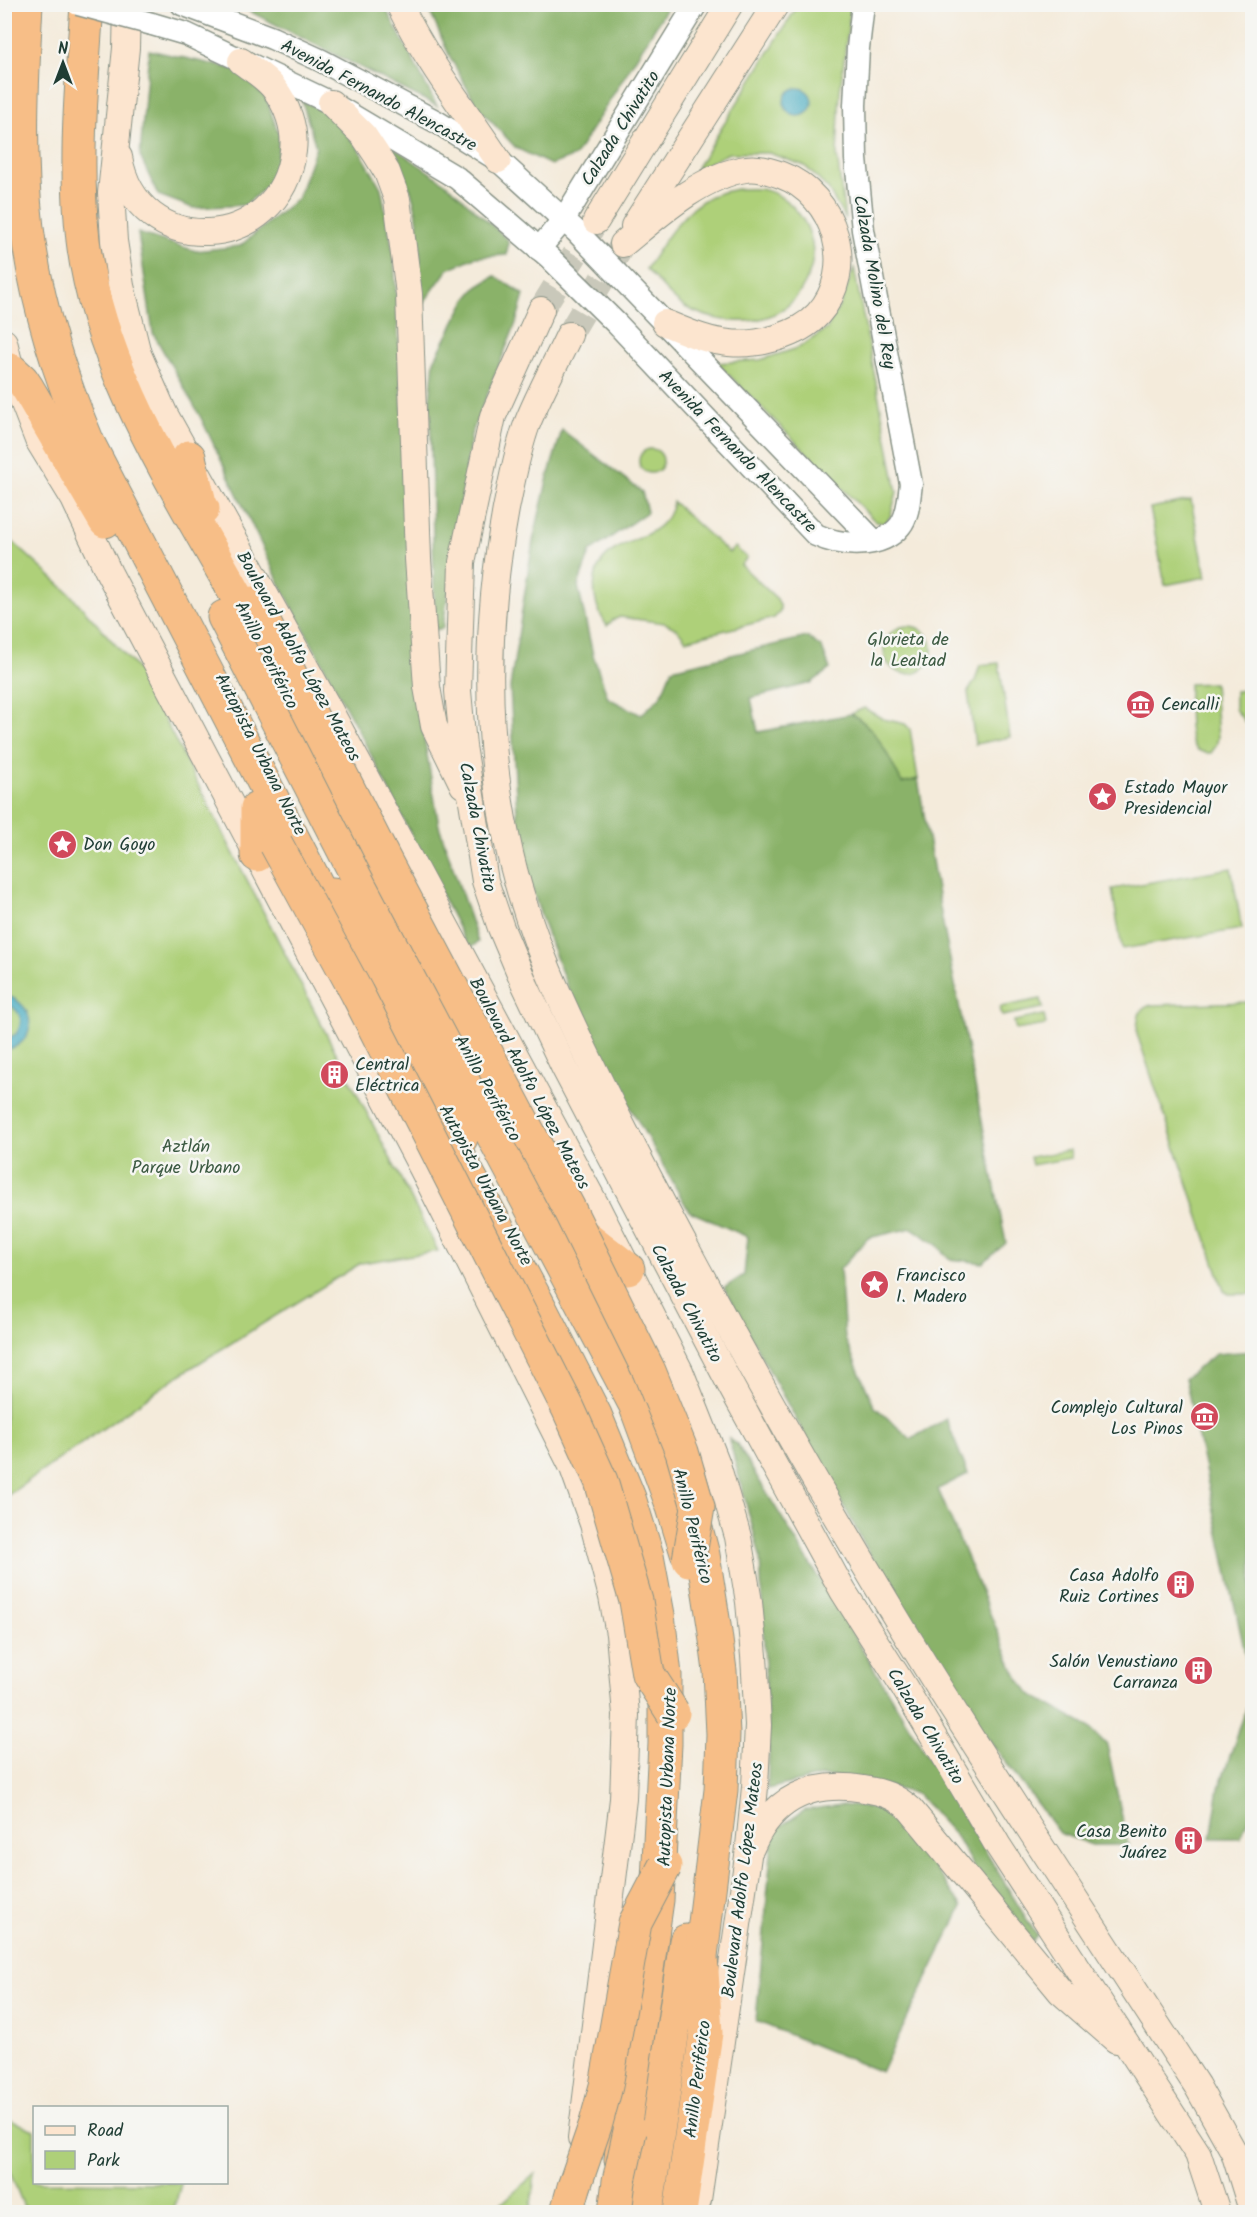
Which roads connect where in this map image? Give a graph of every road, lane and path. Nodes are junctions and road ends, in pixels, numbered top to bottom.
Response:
1 (26, 4) edge
2 (38, 4) edge
3 (76, 4) edge
4 (87, 4) edge
5 (127, 4) edge
6 (182, 4) edge
7 (399, 4) edge
8 (696, 4) edge
9 (730, 4) edge
10 (776, 4) edge
11 (863, 4) edge
12 (241, 61) junction
13 (331, 103) junction
14 (116, 142) junction
15 (498, 160) junction
16 (564, 219) junction
17 (596, 221) tunnel mouth
18 (539, 249) junction
19 (541, 310) tunnel mouth
20 (664, 322) junction
21 (569, 335) tunnel mouth
22 (8, 356) edge
23 (189, 457) junction
24 (874, 541) junction
25 (471, 797) junction
26 (267, 850) junction
27 (559, 1216) junction
28 (628, 1269) junction
29 (689, 1560) junction
30 (673, 1713) junction
31 (748, 1856) junction
32 (664, 1866) junction
33 (684, 1958) junction
34 (1131, 2050) junction
35 (696, 2203) edge
36 (1252, 2210) edge
37 (567, 2212) edge
38 (573, 2212) edge
39 (616, 2212) edge
40 (646, 2212) edge
41 (674, 2212) edge
42 (680, 2212) edge
43 (1217, 2212) edge

1 - 39 highway
2 - 30 highway, Autopista Urbana Norte
3 - 12 street, Avenida Fernando Alencastre, bridge
3 - 29 highway, Autopista Urbana Norte
4 - 27 highway, Anillo Periférico
5 - 14 main road, Boulevard Adolfo López Mateos
6 - 15 street, Avenida Fernando Alencastre
7 - 15 main road
8 - 16 street, Calzada Chivatito
9 - 17 main road, Calzada Chivatito
10 - 20 main road
11 - 24 street, Calzada Molino del Rey
12 - 13 street, Avenida Fernando Alencastre
12 - 14 main road
13 - 18 street, Avenida Fernando Alencastre
13 - 25 main road
14 - 23 main road, Boulevard Adolfo López Mateos
15 - 16 street, Avenida Fernando Alencastre
16 - 18 street, Calzada Chivatito
16 - 20 street, Avenida Fernando Alencastre
18 - 24 street, Avenida Fernando Alencastre
19 - 25 main road, Calzada Chivatito
20 - 24 street, Avenida Fernando Alencastre
21 - 36 main road, Calzada Chivatito
22 - 26 main road
22 - 26 highway
23 - 28 main road, Boulevard Adolfo López Mateos
23 - 29 highway, bridge
25 - 34 main road, Calzada Chivatito
26 - 30 highway, bridge
26 - 38 main road
27 - 28 highway
27 - 42 highway, Anillo Periférico
28 - 31 main road, Boulevard Adolfo López Mateos
29 - 33 highway, Autopista Urbana Norte
30 - 32 highway, Autopista Urbana Norte
31 - 34 main road
31 - 35 main road, Boulevard Adolfo López Mateos
32 - 37 highway, bridge
32 - 39 highway, Autopista Urbana Norte, bridge
33 - 40 highway, Autopista Urbana Norte
33 - 41 highway
34 - 43 main road, Calzada Chivatito

